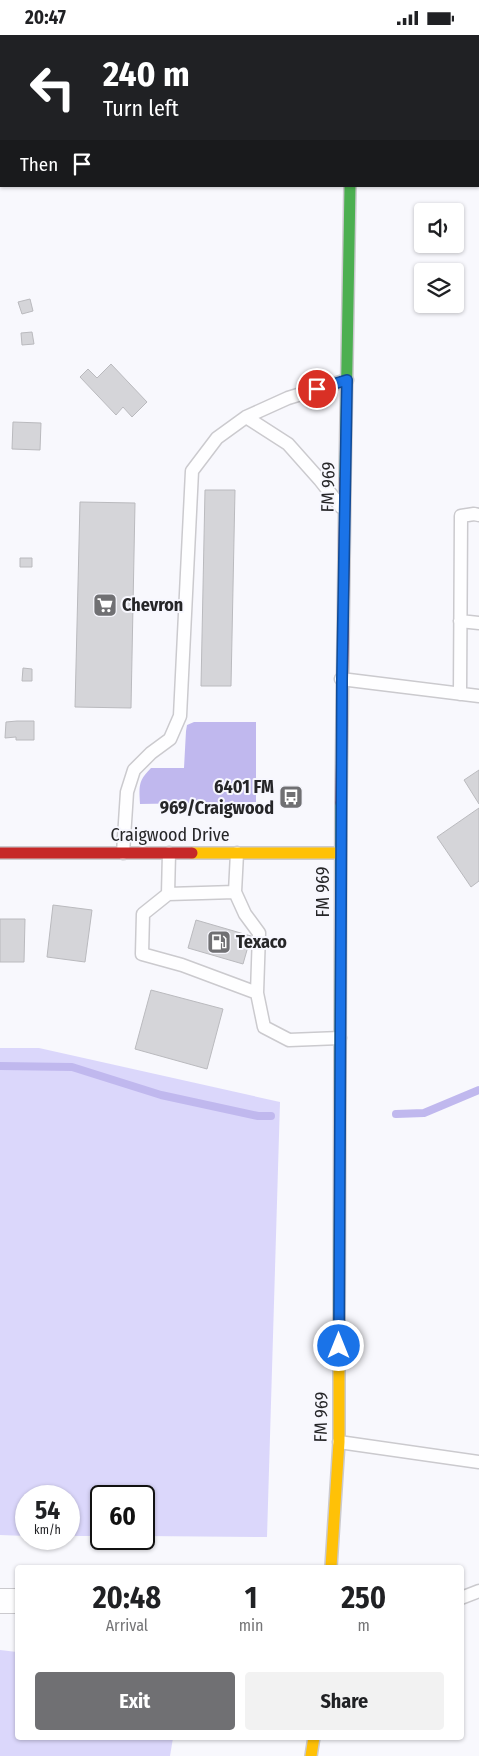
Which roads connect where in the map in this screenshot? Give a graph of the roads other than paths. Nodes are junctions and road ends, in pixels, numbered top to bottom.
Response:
1 (350, 187) edge
2 (347, 380) junction
3 (246, 417) junction
4 (344, 512) junction
5 (479, 515) edge
6 (460, 621) junction
7 (479, 623) edge
8 (342, 679) junction
9 (460, 694) junction
10 (479, 696) edge
11 (0, 853) edge
12 (123, 853) junction
13 (169, 853) junction
14 (237, 853) junction
15 (340, 853) junction
16 (236, 892) junction
17 (168, 894) junction
18 (257, 993) junction
19 (340, 1038) junction
20 (339, 1442) junction
21 (479, 1462) edge
22 (331, 1565) edge
23 (479, 1591) edge
24 (464, 1597) edge
25 (0, 1601) edge
26 (15, 1601) edge
27 (314, 1740) edge
28 (311, 1756) edge

1 - 2 main road, FM 969 / FM 969
2 - 3 lane
2 - 4 main road, FM 969 / FM 969
3 - 4 lane
3 - 12 lane
4 - 8 main road, FM 969 / FM 969
5 - 6 lane
6 - 7 lane
6 - 9 lane
8 - 9 lane
8 - 15 main road, FM 969 / FM 969
9 - 10 lane
11 - 12 main road, Craigwood Drive
12 - 13 main road, Craigwood Drive
13 - 14 main road, Craigwood Drive
13 - 17 lane
14 - 15 main road, Craigwood Drive
14 - 16 lane
15 - 19 main road, FM 969 / FM 969
16 - 17 lane
16 - 18 lane
17 - 18 lane
18 - 19 lane
19 - 20 main road, FM 969 / FM 969
20 - 21 lane
20 - 22 main road, FM 969 / FM 969
23 - 24 lane
25 - 26 street
27 - 28 main road

